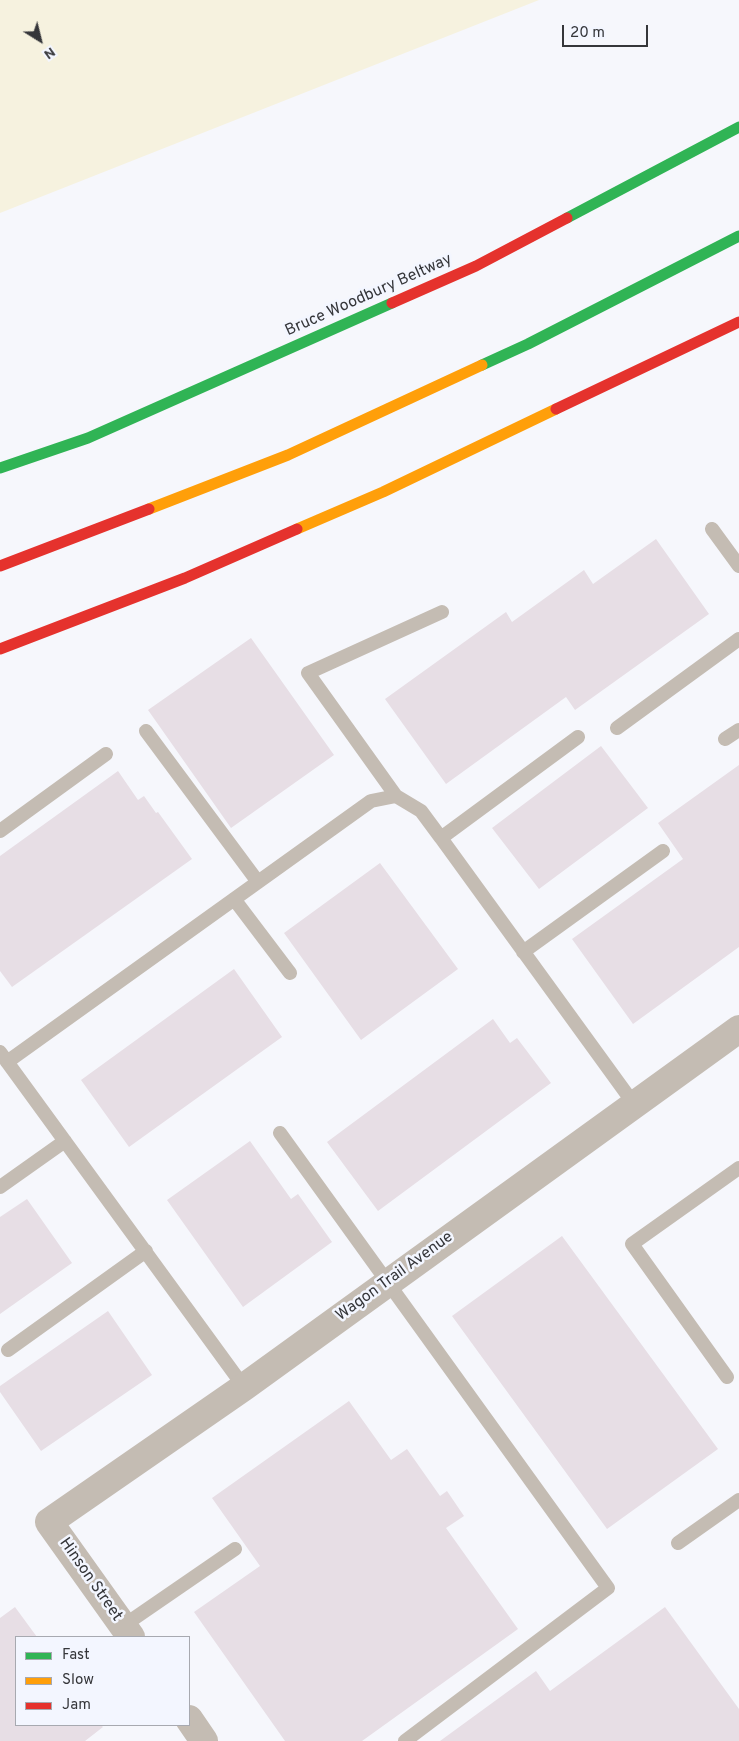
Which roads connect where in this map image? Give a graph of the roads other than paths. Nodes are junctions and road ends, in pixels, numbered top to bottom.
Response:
1 (739, 127) edge
2 (739, 236) edge
3 (739, 322) edge
4 (0, 468) edge
5 (712, 529) dead end
6 (0, 566) edge
7 (739, 566) edge
8 (442, 612) dead end
9 (739, 639) edge
10 (0, 649) edge
11 (617, 728) dead end
12 (739, 730) edge
13 (146, 731) dead end
14 (578, 737) dead end
15 (725, 739) dead end
16 (106, 754) dead end
17 (396, 796) junction
18 (0, 831) edge
19 (441, 838) junction
20 (663, 851) dead end
21 (258, 882) junction
22 (234, 899) junction
23 (523, 952) junction
24 (290, 973) dead end
25 (739, 1029) edge
26 (4, 1057) edge
27 (634, 1104) junction
28 (280, 1134) dead end
29 (65, 1141) junction
30 (739, 1168) edge
31 (0, 1187) edge
32 (146, 1251) junction
33 (388, 1282) junction
34 (8, 1350) dead end
35 (728, 1377) dead end
36 (244, 1386) junction
37 (739, 1500) edge
38 (49, 1522) joint
39 (678, 1543) dead end
40 (235, 1549) dead end
41 (127, 1632) edge
42 (405, 1741) edge

1 - 4 highway, Bruce Woodbury Beltway
2 - 6 highway
3 - 10 highway
5 - 7 lane
8 - 17 lane
9 - 11 lane
12 - 15 lane
13 - 21 lane
14 - 19 lane
16 - 18 lane
17 - 19 lane
17 - 21 lane
19 - 23 lane
20 - 23 lane
21 - 22 lane
22 - 24 lane
22 - 26 lane
23 - 27 lane
25 - 27 street, Wagon Trail Avenue
26 - 29 lane
27 - 33 street, Wagon Trail Avenue
28 - 33 lane
29 - 31 lane
29 - 32 lane
30 - 35 lane
32 - 34 lane
32 - 36 lane
33 - 36 street, Wagon Trail Avenue
33 - 42 lane
36 - 38 street, Wagon Trail Avenue
37 - 39 lane
38 - 41 street, Hinson Street
40 - 41 lane

